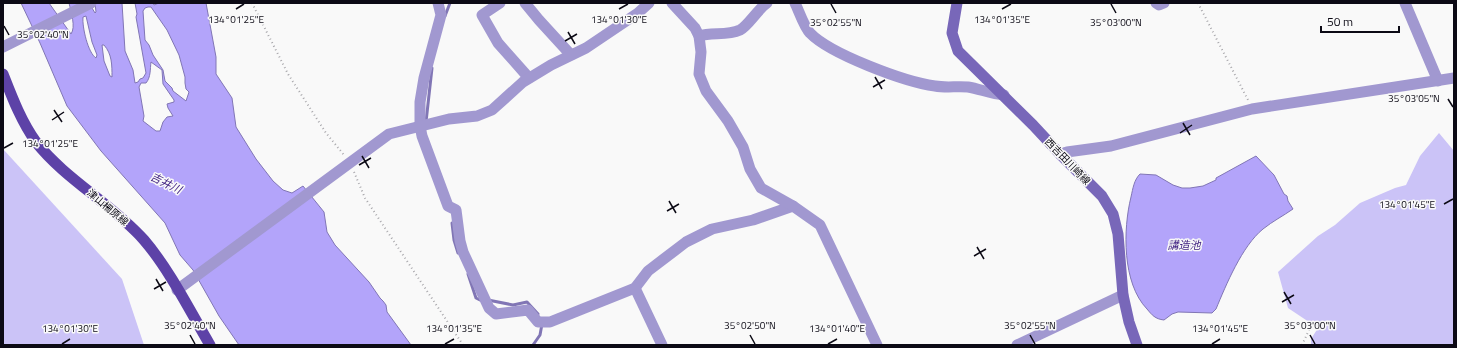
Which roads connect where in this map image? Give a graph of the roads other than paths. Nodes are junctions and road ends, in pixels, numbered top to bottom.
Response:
1 (91, 3) edge
2 (438, 3) edge
3 (500, 3) edge
4 (525, 3) edge
5 (649, 3) edge
6 (672, 3) edge
7 (767, 3) edge
8 (795, 3) edge
9 (957, 3) edge
10 (1156, 3) edge
11 (1164, 3) edge
12 (1405, 3) edge
13 (699, 36) junction
14 (3, 47) edge
15 (571, 55) junction
16 (3, 74) edge
17 (529, 78) junction
18 (1454, 78) edge
19 (1438, 81) junction
20 (1004, 95) junction
21 (420, 126) junction
22 (1060, 154) junction
23 (793, 206) junction
24 (635, 288) junction
25 (177, 290) junction
26 (1123, 295) junction
27 (210, 345) edge
28 (662, 345) edge
29 (877, 345) edge
30 (1017, 345) edge
31 (1137, 345) edge

1 - 14 street
2 - 21 street
3 - 17 street
4 - 15 street
5 - 15 street
6 - 13 street
7 - 13 street
8 - 20 street
9 - 20 main road, 西吉田川崎線
10 - 11 street
12 - 19 street
13 - 23 street
15 - 17 street
16 - 25 main road, 津山柵原線
17 - 21 street
18 - 19 street
19 - 22 street
20 - 22 main road, 西吉田川崎線
21 - 24 street
21 - 25 street
22 - 26 main road, 西吉田川崎線
23 - 24 street
23 - 29 street
24 - 28 street
25 - 27 main road, 津山柵原線
26 - 30 street
26 - 31 main road, 西吉田川崎線

